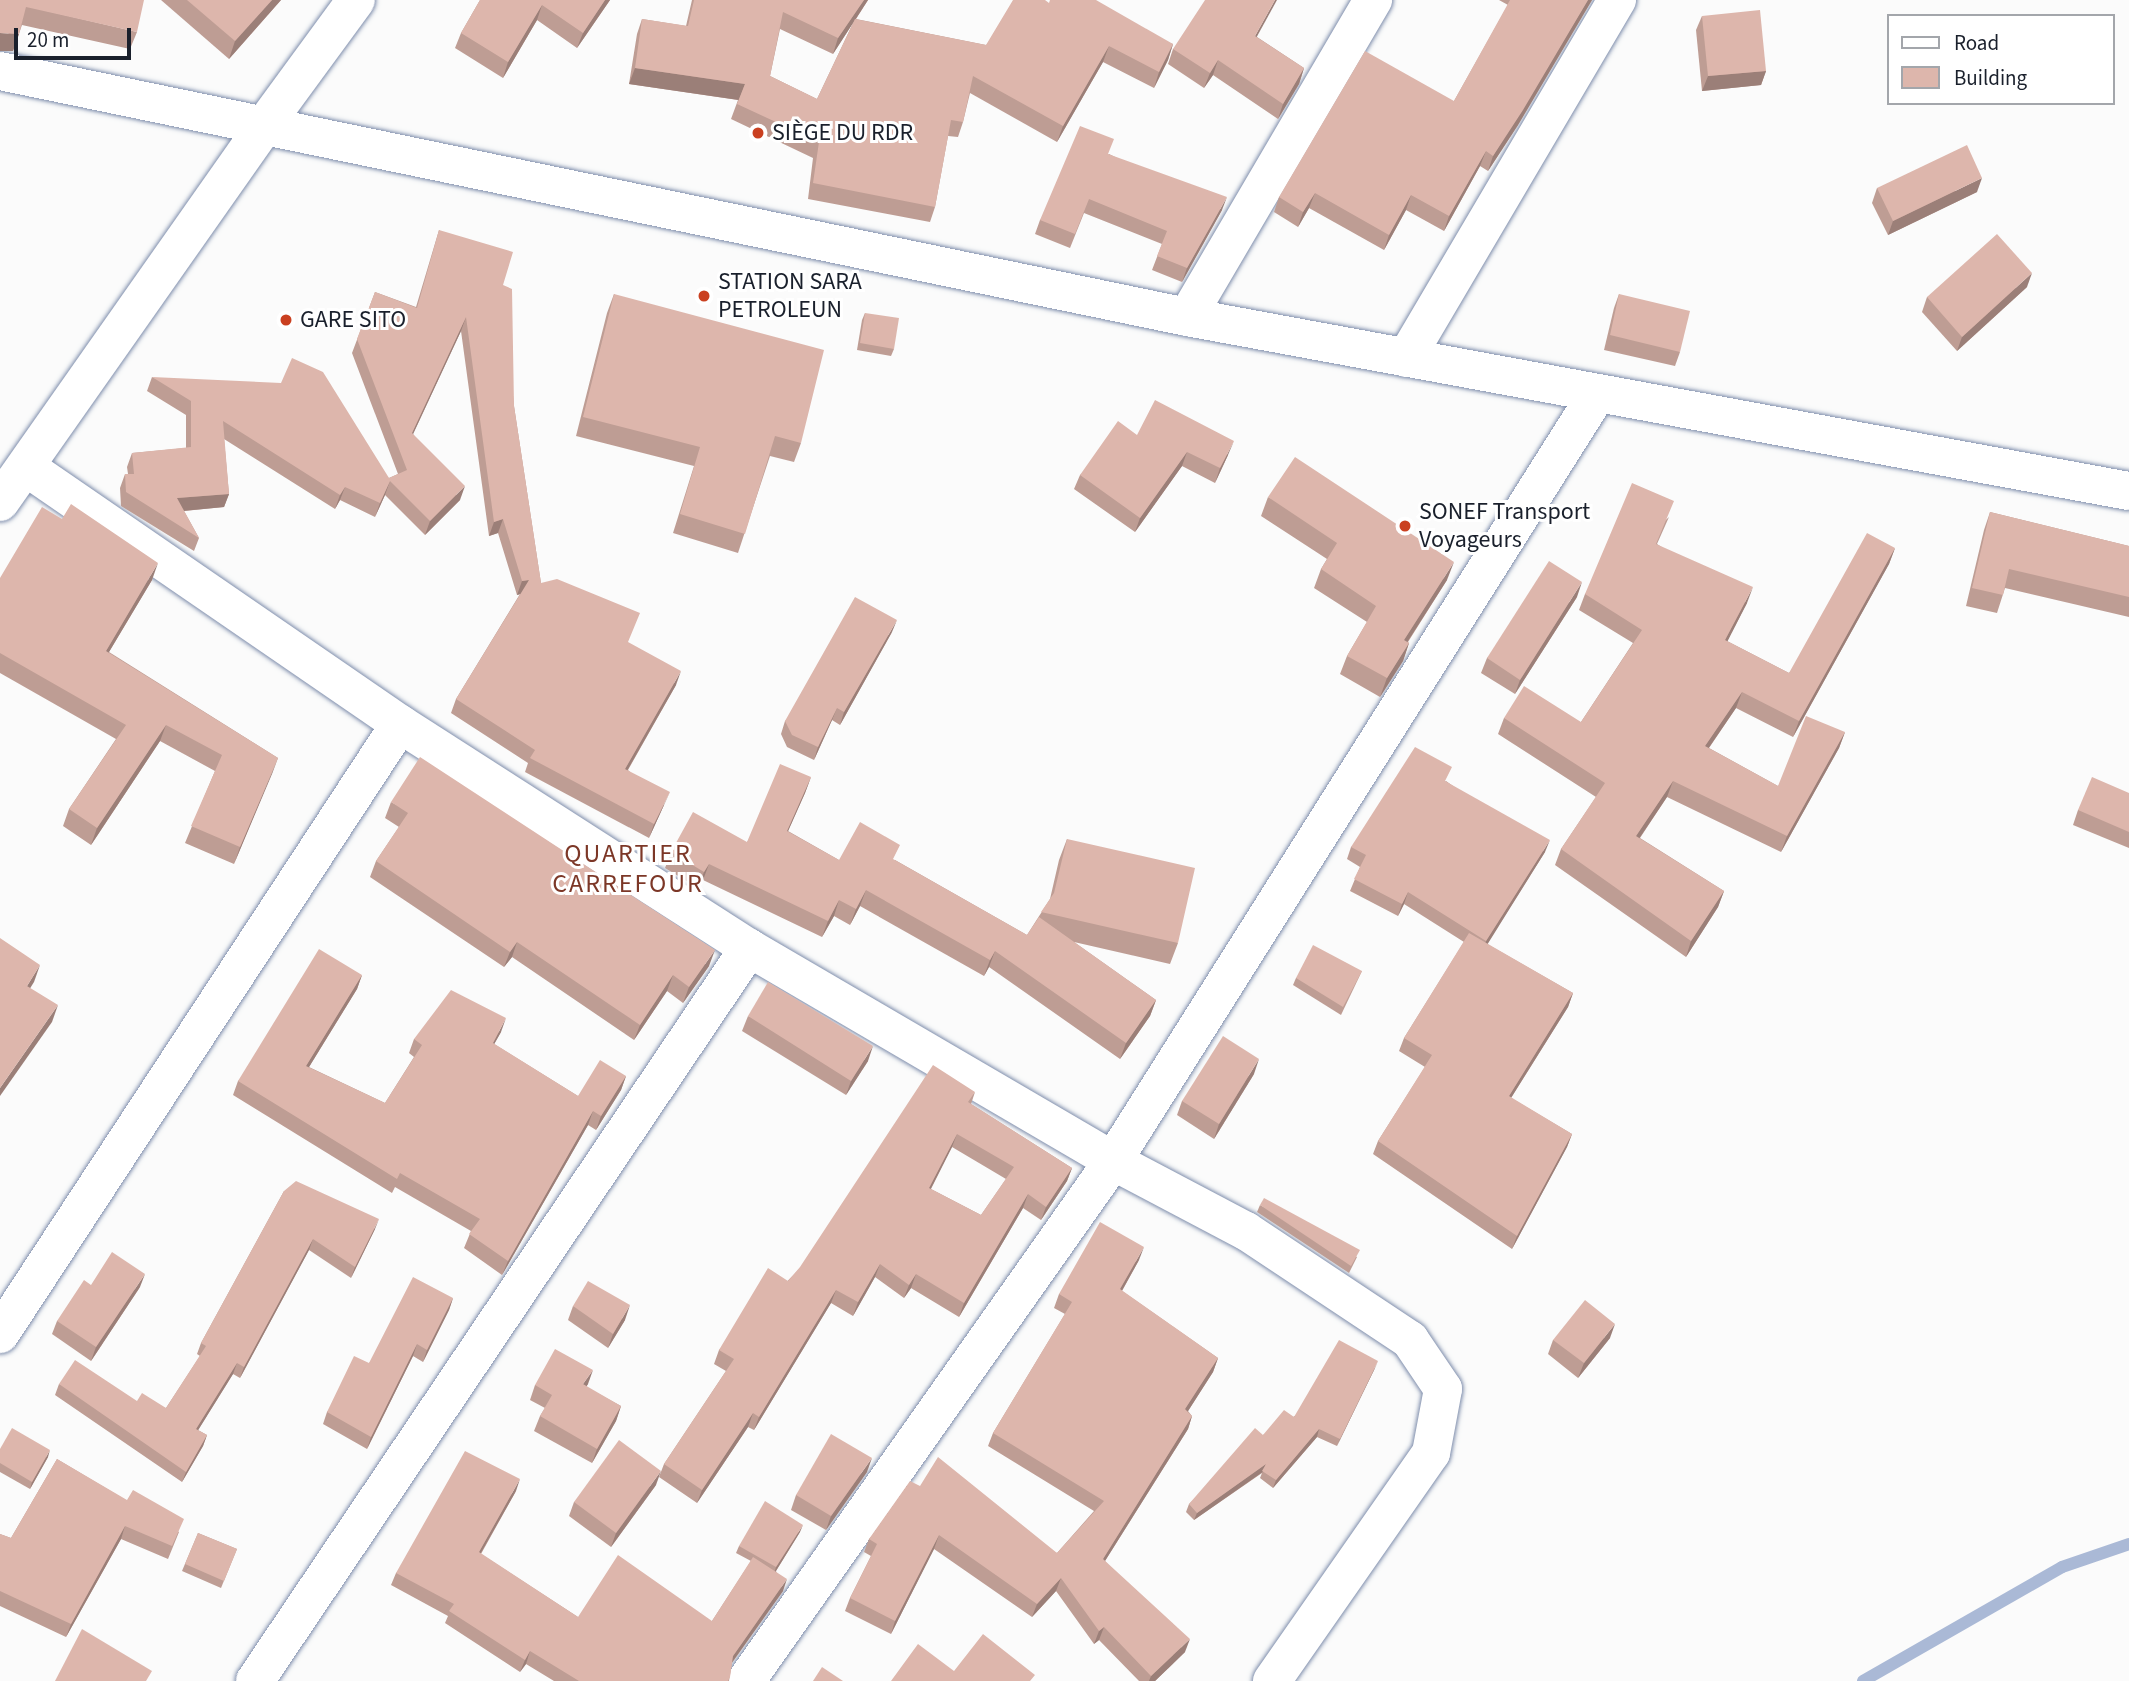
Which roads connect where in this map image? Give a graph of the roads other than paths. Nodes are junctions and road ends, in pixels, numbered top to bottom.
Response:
1 (356, 0) edge
2 (1373, 0) edge
3 (1617, 0) edge
4 (0, 71) edge
5 (266, 123) junction
6 (1187, 317) junction
7 (1406, 358) junction
8 (1597, 394) junction
9 (26, 467) junction
10 (2129, 491) edge
11 (0, 502) edge
12 (400, 724) junction
13 (749, 948) junction
14 (1113, 1161) junction
15 (0, 1334) edge
16 (255, 1681) edge
17 (746, 1681) edge
18 (1272, 1681) edge

1 - 5 main road
2 - 6 main road
3 - 7 main road
4 - 5 main road
5 - 6 main road
5 - 9 main road
6 - 7 main road
7 - 8 main road
8 - 10 main road
8 - 14 main road
9 - 11 main road
9 - 12 main road
12 - 13 main road
12 - 15 main road
13 - 14 main road
13 - 16 main road
14 - 17 main road
14 - 18 main road

